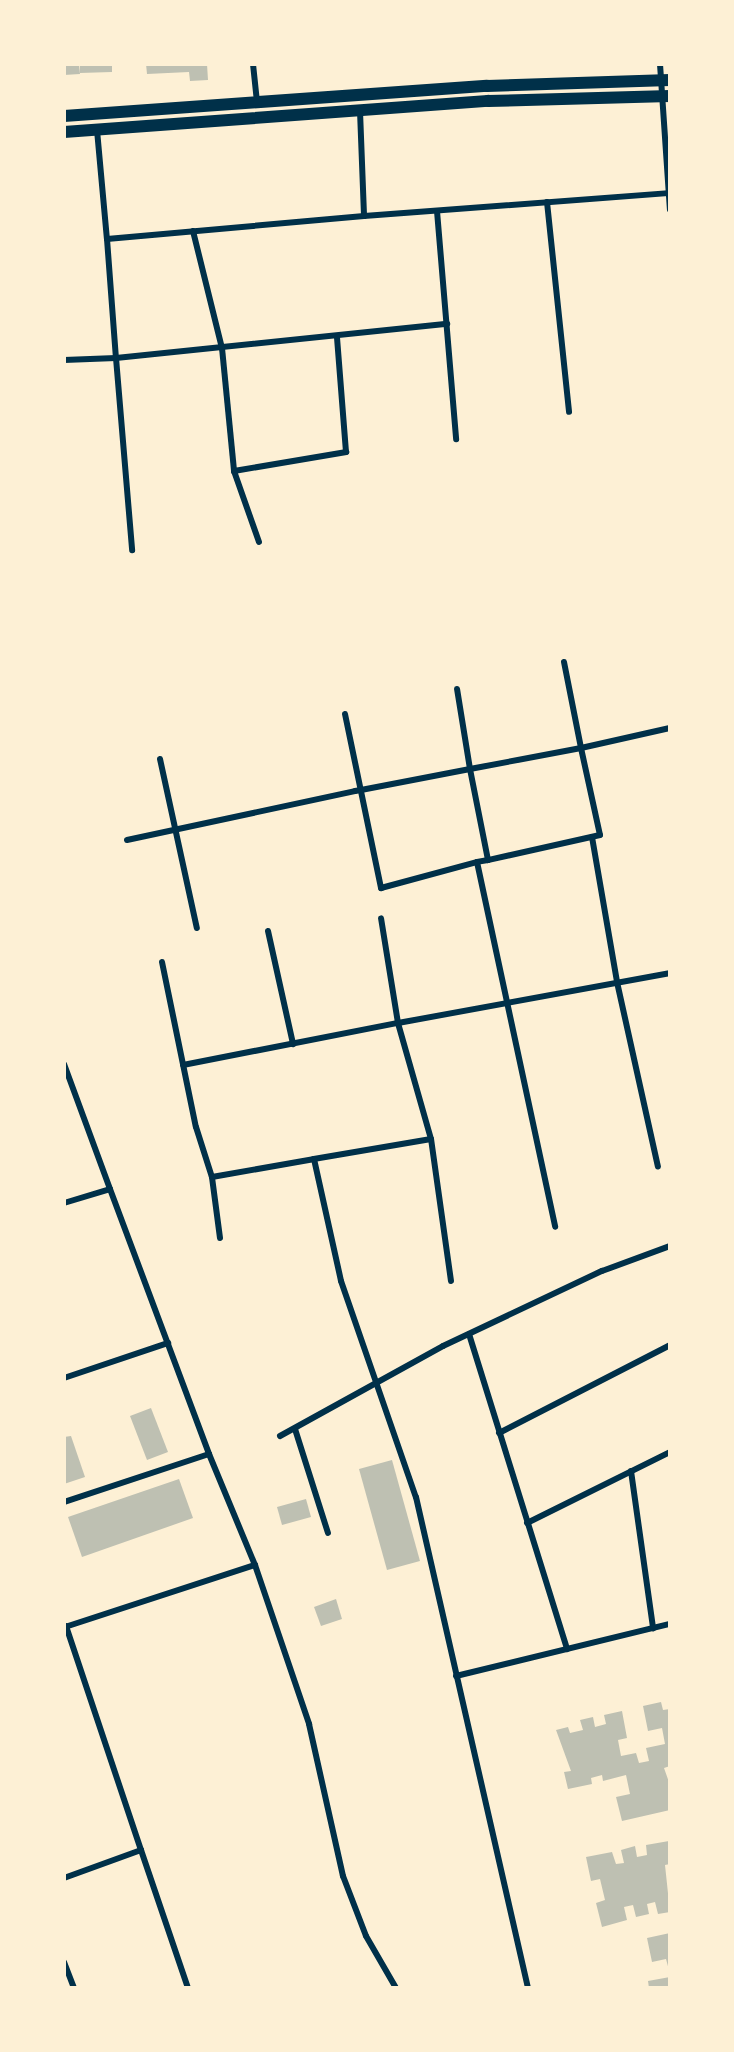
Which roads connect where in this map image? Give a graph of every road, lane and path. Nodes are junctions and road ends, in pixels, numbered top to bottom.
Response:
1 (253, 64) edge
2 (660, 64) edge
3 (665, 80) edge
4 (666, 96) edge
5 (257, 104) junction
6 (360, 111) junction
7 (64, 116) edge
8 (97, 130) junction
9 (64, 132) edge
10 (668, 193) junction
11 (547, 202) junction
12 (437, 210) junction
13 (669, 210) edge
14 (364, 216) junction
15 (193, 231) junction
16 (107, 239) junction
17 (447, 324) junction
18 (337, 337) junction
19 (222, 348) junction
20 (116, 358) junction
21 (64, 360) edge
22 (569, 412) dead end
23 (456, 439) dead end
24 (234, 471) junction
25 (259, 542) dead end
26 (132, 550) dead end
27 (564, 662) dead end
28 (458, 689) dead end
29 (345, 714) dead end
30 (669, 728) edge
31 (581, 748) junction
32 (160, 759) dead end
33 (470, 769) junction
34 (361, 790) junction
35 (175, 830) junction
36 (592, 837) junction
37 (128, 840) dead end
38 (489, 860) junction
39 (477, 862) junction
40 (381, 918) dead end
41 (197, 928) dead end
42 (268, 932) dead end
43 (162, 962) dead end
44 (669, 973) edge
45 (617, 982) junction
46 (507, 1003) junction
47 (398, 1023) junction
48 (293, 1044) junction
49 (64, 1064) edge
50 (183, 1065) junction
51 (431, 1139) junction
52 (314, 1159) junction
53 (658, 1167) dead end
54 (212, 1177) junction
55 (110, 1189) junction
56 (64, 1203) edge
57 (555, 1227) dead end
58 (220, 1238) dead end
59 (669, 1246) edge
60 (452, 1281) dead end
61 (469, 1334) junction
62 (168, 1343) junction
63 (669, 1346) edge
64 (64, 1378) edge
65 (376, 1385) junction
66 (295, 1429) junction
67 (499, 1432) junction
68 (280, 1436) dead end
69 (669, 1452) edge
70 (209, 1454) junction
71 (631, 1471) junction
72 (64, 1502) edge
73 (527, 1523) junction
74 (328, 1533) dead end
75 (255, 1565) junction
76 (669, 1624) edge
77 (65, 1627) edge
78 (653, 1628) junction
79 (567, 1649) junction
80 (456, 1676) junction
81 (141, 1850) junction
82 (64, 1878) edge
83 (64, 1962) edge
84 (74, 1988) edge
85 (188, 1988) edge
86 (396, 1988) edge
87 (528, 1988) edge

1 - 5 street
2 - 3 street
3 - 4 street
3 - 5 main road
4 - 6 main road
4 - 10 street
5 - 7 main road
6 - 8 main road
6 - 14 street
8 - 9 main road
8 - 16 street
10 - 11 street
10 - 13 street
11 - 12 street
11 - 22 street
12 - 14 street
12 - 17 street
14 - 15 street
15 - 16 street
15 - 19 street
16 - 20 street
17 - 18 street
17 - 23 street
18 - 19 street
18 - 24 street
19 - 20 street
19 - 24 street
20 - 21 street
20 - 26 street
24 - 25 street
27 - 31 street
28 - 33 street
29 - 34 street
30 - 31 street
31 - 33 street
31 - 36 street
32 - 35 street
33 - 34 street
33 - 38 street
34 - 35 street
34 - 39 street
35 - 37 street
35 - 41 street
36 - 38 street
36 - 45 street
38 - 39 street
39 - 46 street
40 - 47 street
42 - 48 street
43 - 50 street
44 - 45 street
45 - 46 street
45 - 53 street
46 - 47 street
46 - 57 street
47 - 48 street
47 - 51 street
48 - 50 street
49 - 55 street
50 - 54 street
51 - 52 street
51 - 60 street
52 - 54 street
52 - 65 street
54 - 58 street
55 - 56 street
55 - 62 street
59 - 61 street
61 - 65 street
61 - 67 street
62 - 64 street
62 - 70 street
63 - 67 street
65 - 66 street
65 - 80 street
66 - 68 street
66 - 74 street
67 - 73 street
69 - 71 street
70 - 72 street
70 - 75 street
71 - 73 street
71 - 78 street
73 - 79 street
75 - 77 street
75 - 86 street
76 - 78 street
77 - 81 street
78 - 79 street
79 - 80 street
80 - 87 street
81 - 82 street
81 - 85 street
83 - 84 street

